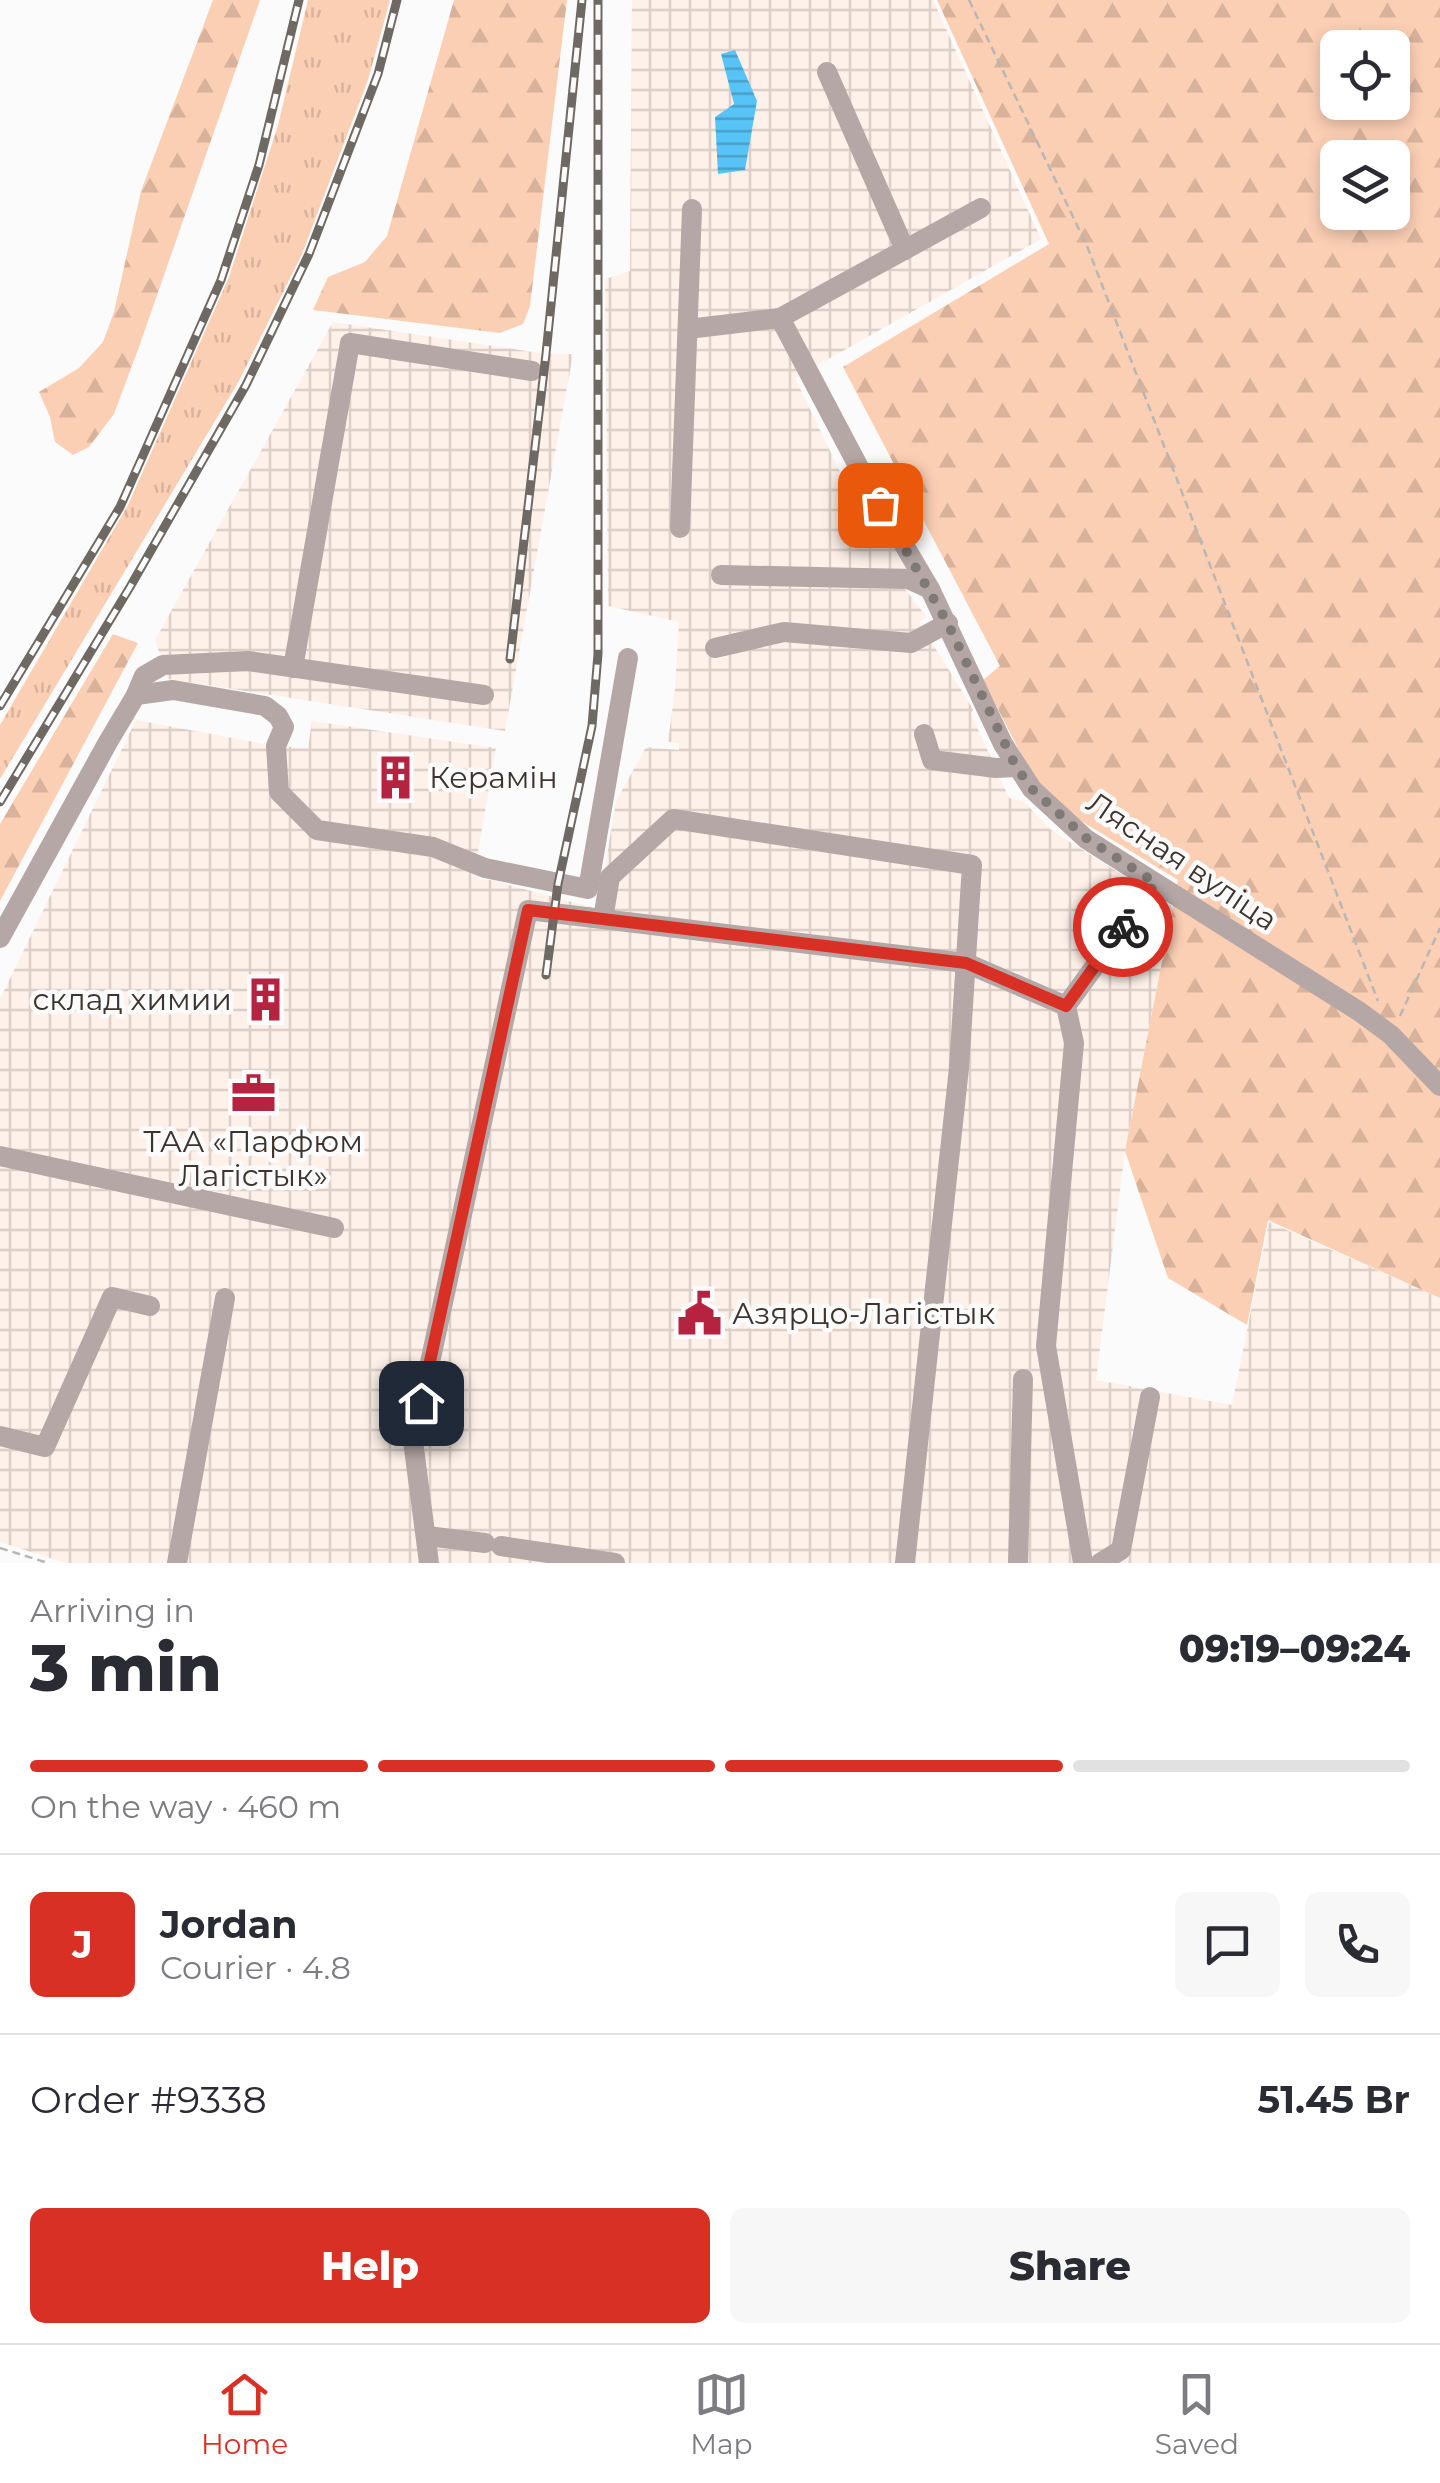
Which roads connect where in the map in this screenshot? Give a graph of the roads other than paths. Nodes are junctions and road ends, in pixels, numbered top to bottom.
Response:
1 (827, 72) dead end
2 (982, 208) dead end
3 (692, 210) dead end
4 (904, 250) junction
5 (780, 318) junction
6 (688, 330) junction
7 (532, 371) dead end
8 (680, 528) dead end
9 (722, 575) dead end
10 (930, 589) junction
11 (948, 624) junction
12 (715, 648) dead end
13 (628, 658) dead end
14 (293, 668) junction
15 (484, 694) dead end
16 (136, 695) junction
17 (924, 734) dead end
18 (1016, 767) junction
19 (1156, 883) junction
20 (602, 919) junction
21 (0, 938) edge
22 (966, 963) junction
23 (1066, 1006) junction
24 (1440, 1086) edge
25 (0, 1156) edge
26 (334, 1228) dead end
27 (225, 1298) dead end
28 (150, 1306) dead end
29 (1023, 1379) dead end
30 (1150, 1397) dead end
31 (1060, 1427) junction
32 (1022, 1432) junction
33 (0, 1436) edge
34 (427, 1536) junction
35 (177, 1563) edge
36 (430, 1563) edge
37 (615, 1563) edge
38 (905, 1563) edge
39 (1018, 1563) edge
40 (1084, 1563) edge
41 (1100, 1563) edge

1 - 4 street
2 - 4 street
3 - 6 street
4 - 5 street
5 - 6 street
5 - 10 street, Лясная вуліца
6 - 8 street
7 - 14 street
9 - 10 street
10 - 11 street, Лясная вуліца
11 - 12 street
11 - 18 street, Лясная вуліца
13 - 16 street
14 - 15 street
14 - 16 street
16 - 21 street
17 - 18 street
18 - 19 street, Лясная вуліца
19 - 23 street
19 - 24 street, Лясная вуліца
20 - 22 street
20 - 22 street
20 - 34 street
22 - 23 street
22 - 38 street
23 - 31 street
25 - 26 street
27 - 35 street
28 - 33 street
29 - 32 street
30 - 41 street
31 - 32 street
31 - 40 street
32 - 39 street
34 - 36 street
34 - 37 street

